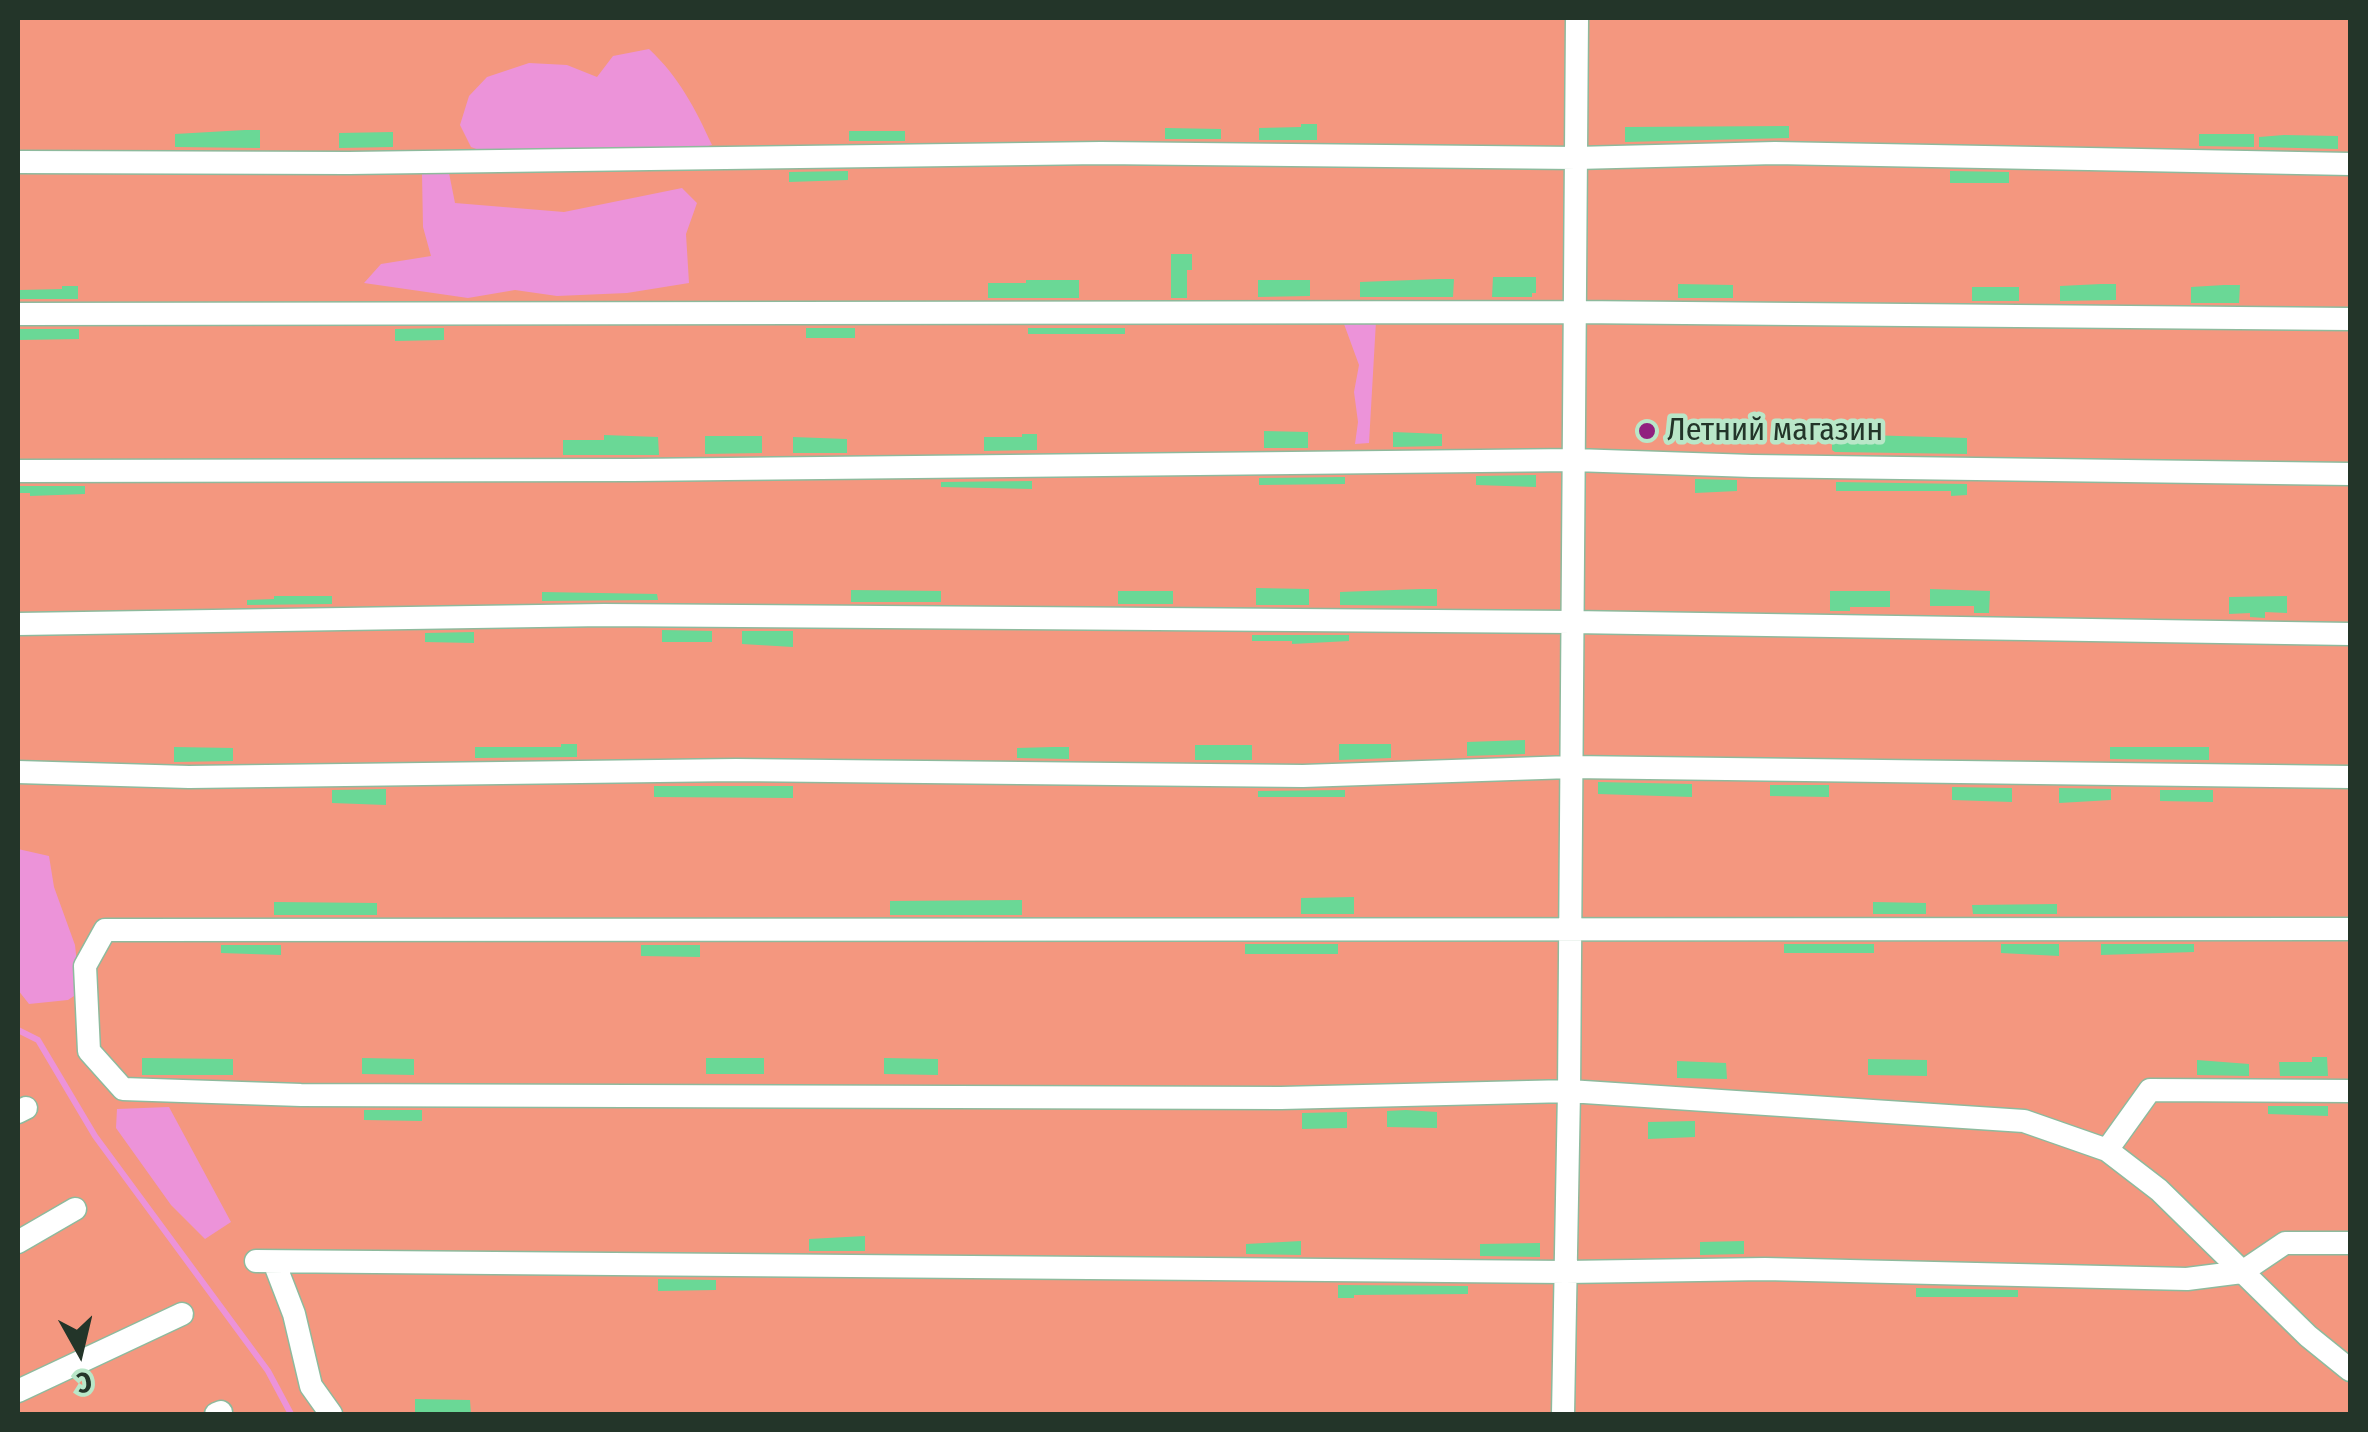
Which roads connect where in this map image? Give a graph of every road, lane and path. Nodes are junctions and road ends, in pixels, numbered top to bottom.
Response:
1 (1577, 18) edge
2 (1576, 158) junction
3 (18, 162) edge
4 (2350, 164) edge
5 (1574, 312) junction
6 (18, 314) edge
7 (2350, 319) edge
8 (1574, 460) junction
9 (18, 471) edge
10 (2350, 474) edge
11 (1572, 622) junction
12 (18, 624) edge
13 (2350, 634) edge
14 (1571, 767) junction
15 (18, 772) edge
16 (2350, 776) edge
17 (1570, 927) junction
18 (2350, 929) edge
19 (1569, 1090) junction
20 (2350, 1091) edge
21 (2107, 1150) junction
22 (75, 1210) dead end
23 (18, 1242) edge
24 (2350, 1243) edge
25 (1566, 1272) junction
26 (2242, 1272) junction
27 (182, 1314) dead end
28 (2350, 1370) edge
29 (18, 1391) edge
30 (330, 1414) edge
31 (1563, 1414) edge

1 - 2 street
2 - 3 street
2 - 4 street
2 - 5 street
5 - 6 street
5 - 7 street
5 - 8 street
8 - 9 street
8 - 10 street
8 - 11 street
11 - 12 street
11 - 13 street
11 - 14 street
14 - 15 street
14 - 16 street
14 - 17 street
17 - 18 street
17 - 19 street
17 - 19 street
19 - 21 street
19 - 25 street
20 - 21 street
21 - 26 street
22 - 23 street
24 - 26 street
25 - 26 street
25 - 30 street
25 - 31 street
26 - 28 street
27 - 29 street

